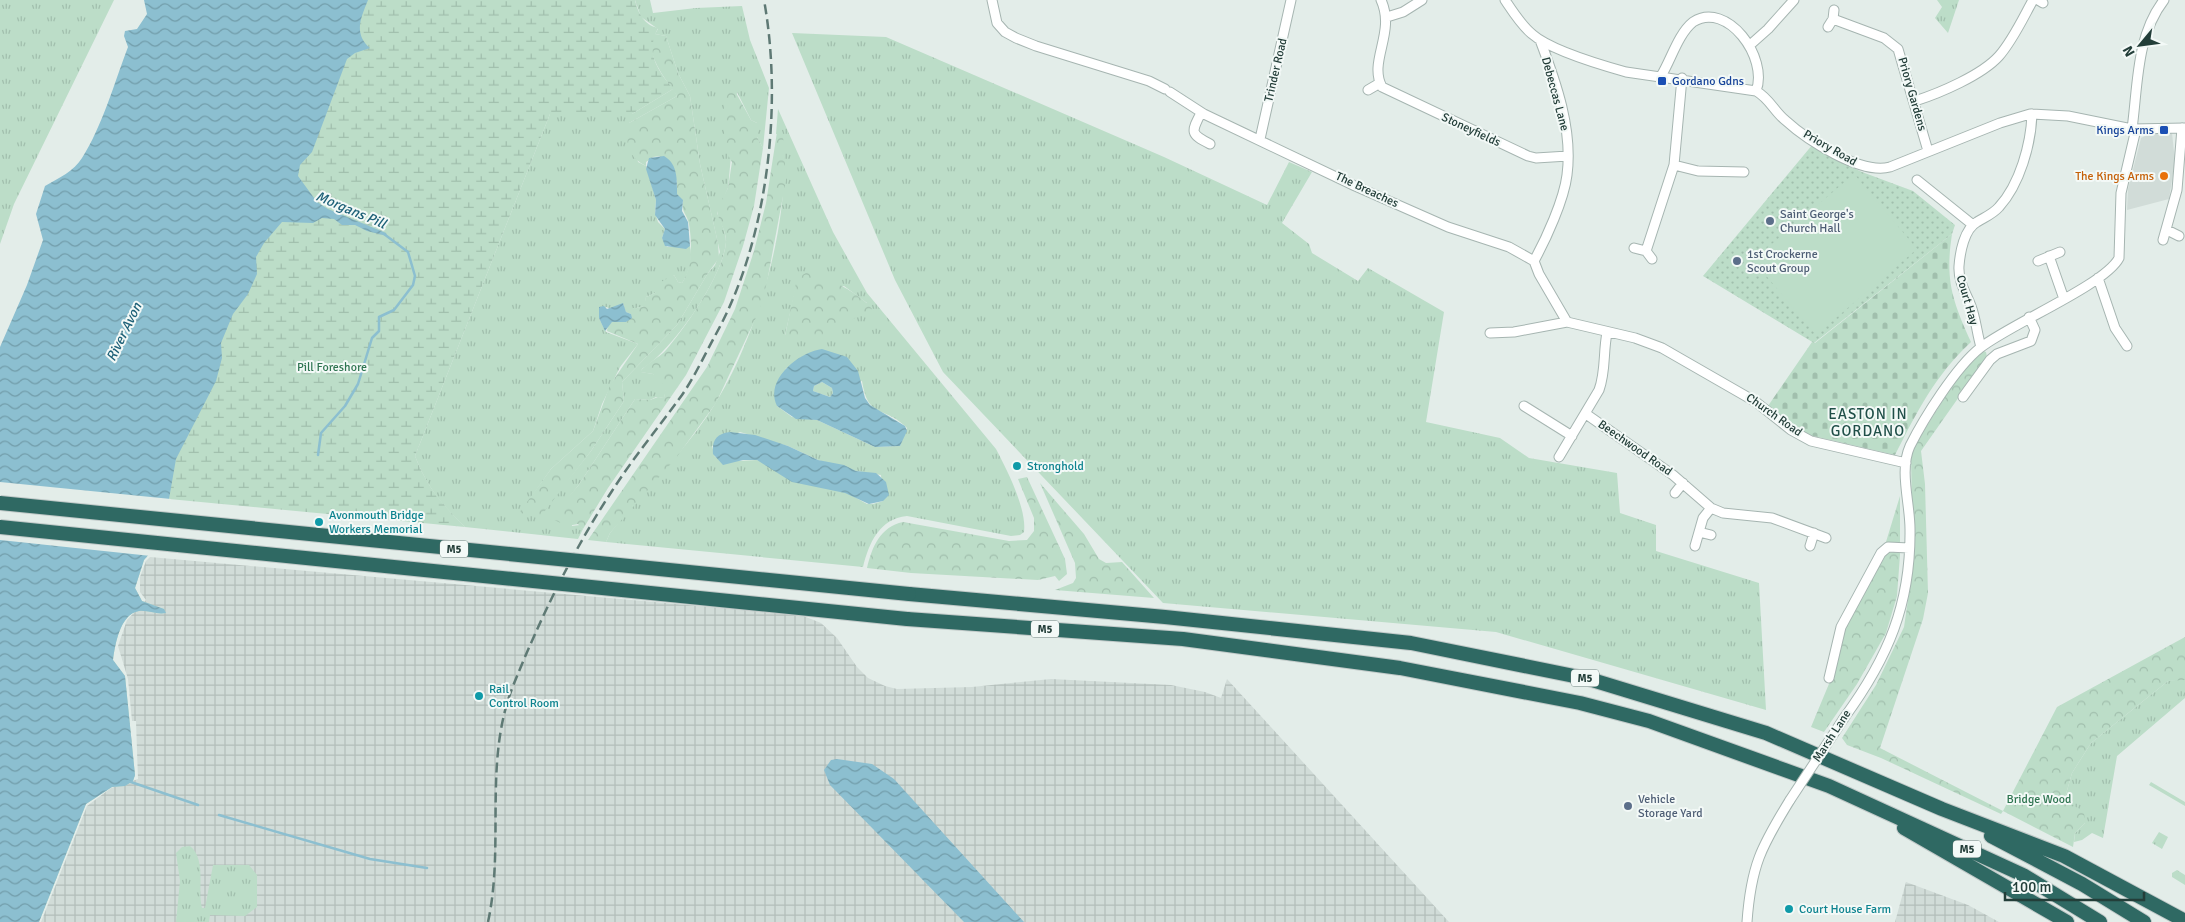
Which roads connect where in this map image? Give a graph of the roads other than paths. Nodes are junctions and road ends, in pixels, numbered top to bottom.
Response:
1 (992, 0) edge
2 (1291, 0) edge
3 (1381, 0) edge
4 (1422, 0) edge
5 (1505, 0) edge
6 (1794, 0) edge
7 (2164, 0) edge
8 (2038, 1) edge
9 (1388, 17) junction
10 (1832, 19) dead end
11 (1540, 40) junction
12 (1750, 45) junction
13 (1661, 76) junction
14 (1682, 78) junction
15 (1380, 83) junction
16 (1368, 90) dead end
17 (1756, 90) junction
18 (1915, 101) junction
19 (1201, 113) junction
20 (2032, 114) junction
21 (2183, 128) edge
22 (2134, 129) junction
23 (1260, 139) junction
24 (1210, 144) dead end
25 (1928, 151) junction
26 (1568, 156) junction
27 (1674, 164) junction
28 (1917, 180) dead end
29 (1736, 182) dead end
30 (1973, 225) junction
31 (2167, 230) junction
32 (2179, 236) dead end
33 (2163, 240) dead end
34 (1634, 248) dead end
35 (1646, 251) junction
36 (2060, 252) dead end
37 (2049, 256) junction
38 (1652, 259) dead end
39 (1534, 261) junction
40 (2038, 261) dead end
41 (2098, 278) junction
42 (2064, 298) junction
43 (2029, 317) junction
44 (1567, 322) junction
45 (1490, 333) dead end
46 (1607, 333) junction
47 (2127, 346) dead end
48 (1981, 347) junction
49 (1968, 395) dead end
50 (1524, 406) dead end
51 (1586, 414) junction
52 (1572, 436) junction
53 (1559, 457) dead end
54 (1906, 463) junction
55 (1683, 483) junction
56 (1675, 493) dead end
57 (0, 503) edge
58 (1711, 508) junction
59 (0, 527) edge
60 (1698, 532) junction
61 (1814, 534) junction
62 (1710, 535) dead end
63 (1826, 538) dead end
64 (1695, 546) dead end
65 (1810, 546) dead end
66 (1909, 548) junction
67 (1829, 678) dead end
68 (1829, 786) junction
69 (1942, 810) junction
70 (2185, 920) edge
71 (1747, 922) edge
72 (2067, 922) edge
73 (2100, 922) edge
74 (2144, 922) edge

1 - 19 street, The Breaches
2 - 23 street, Trinder Road
3 - 9 street
4 - 9 street
5 - 11 street
6 - 12 street
7 - 22 street
8 - 18 street
9 - 15 street
10 - 18 street, Priory Gardens
11 - 13 street
11 - 26 street, Debeccas Lane
12 - 13 street
12 - 17 street
13 - 14 street
14 - 17 street
14 - 27 street
15 - 16 street
15 - 26 street, Stoneyfields
17 - 25 street, Priory Road
18 - 25 street, Priory Gardens
19 - 23 street, The Breaches
19 - 24 street
20 - 22 street, Priory Road
20 - 25 street, Priory Road
20 - 30 street, Court Hay
21 - 22 street, Priory Road
21 - 31 street
22 - 41 street
23 - 39 street, The Breaches
26 - 39 street, Debeccas Lane
27 - 29 street
27 - 35 street
28 - 30 street
30 - 48 street, Court Hay
31 - 32 street
31 - 33 street
34 - 35 street
35 - 38 street
36 - 37 street
37 - 40 street
37 - 42 street
39 - 44 street
41 - 42 street
41 - 47 street
42 - 43 street
43 - 48 street
43 - 49 street
44 - 45 street
44 - 46 street, Church Road
46 - 51 street
46 - 54 street, Church Road
48 - 54 street
50 - 52 street
51 - 52 street
51 - 55 street, Beechwood Road
52 - 53 street
54 - 66 street, Marsh Lane
55 - 56 street, Beechwood Road
55 - 58 street, Beechwood Road
57 - 69 highway, M5, bridge
58 - 60 street
58 - 61 street, Beechwood Road
59 - 68 highway, M5, bridge
60 - 62 street
60 - 64 street
61 - 63 street, Beechwood Road
61 - 65 street
66 - 67 street
66 - 71 street, Marsh Lane, bridge
68 - 72 highway, M5
68 - 73 highway, M5
69 - 70 highway, M5
69 - 74 highway, M5

